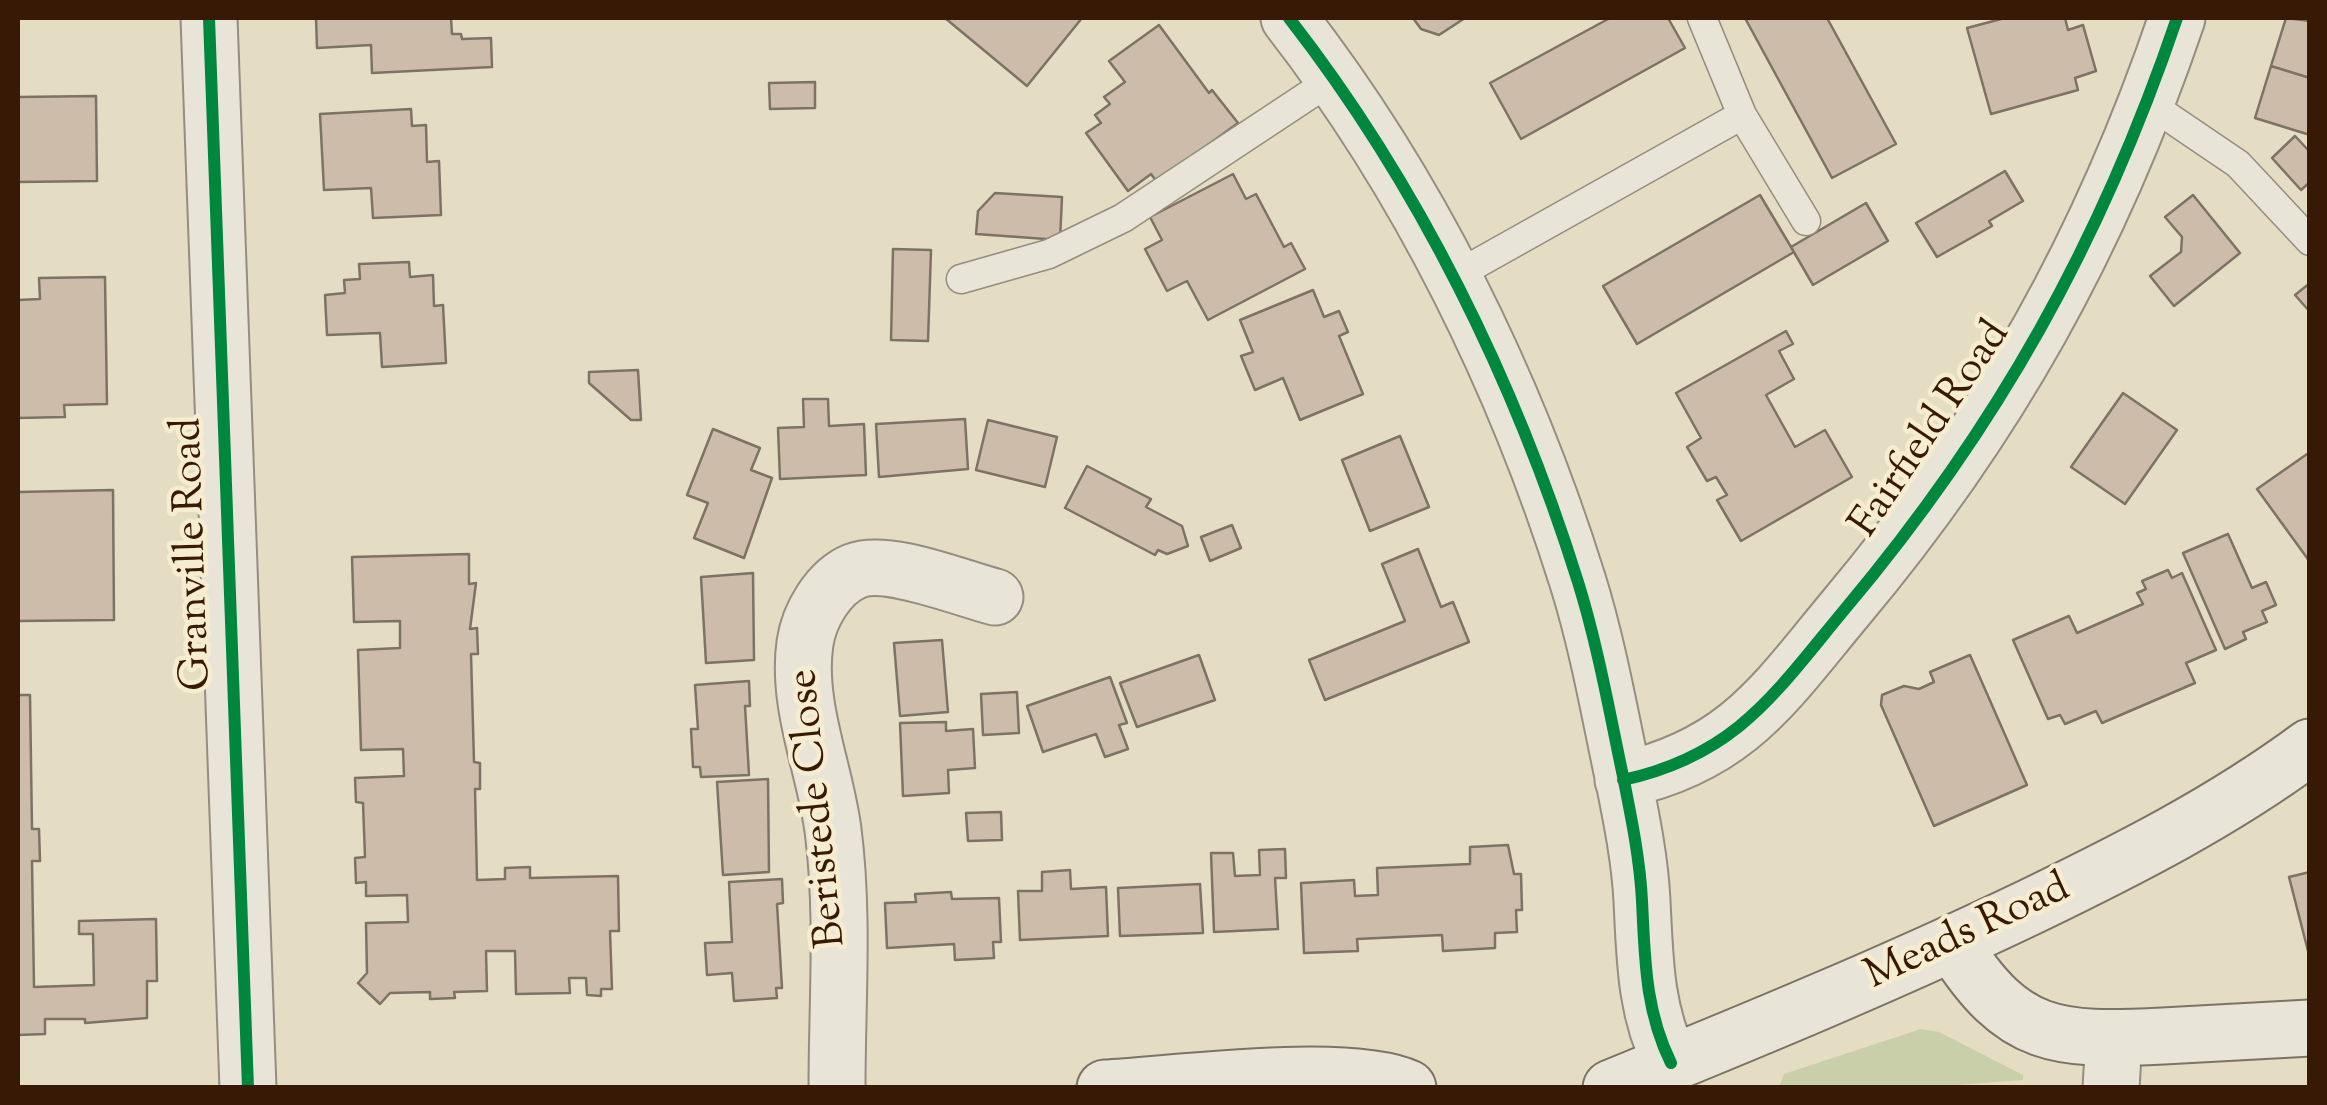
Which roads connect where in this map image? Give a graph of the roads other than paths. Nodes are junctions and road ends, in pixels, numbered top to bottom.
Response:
1 (209, 18) edge
2 (1290, 18) edge
3 (1702, 18) edge
4 (2178, 18) edge
5 (1336, 77) junction
6 (2148, 103) junction
7 (1742, 115) junction
8 (1806, 220) dead end
9 (2310, 241) edge
10 (1453, 276) junction
11 (961, 279) dead end
12 (995, 597) dead end
13 (2310, 747) edge
14 (1624, 780) junction
15 (1953, 944) junction
16 (2310, 1028) edge
17 (1671, 1063) junction
18 (2112, 1063) edge
19 (248, 1088) edge
20 (837, 1088) edge
21 (1105, 1088) edge
22 (1408, 1088) edge
23 (1610, 1088) edge

1 - 19 street, Granville Road
2 - 5 street
3 - 7 lane
4 - 6 street, Fairfield Road
5 - 10 street
5 - 11 lane
6 - 9 lane
6 - 14 street, Fairfield Road
7 - 8 lane
7 - 10 lane
10 - 14 street
12 - 20 street, Beristede Close
13 - 15 street, Meads Road
14 - 17 street
15 - 17 street, Meads Road
15 - 18 street
16 - 18 street
17 - 23 street, Meads Road
21 - 22 street

